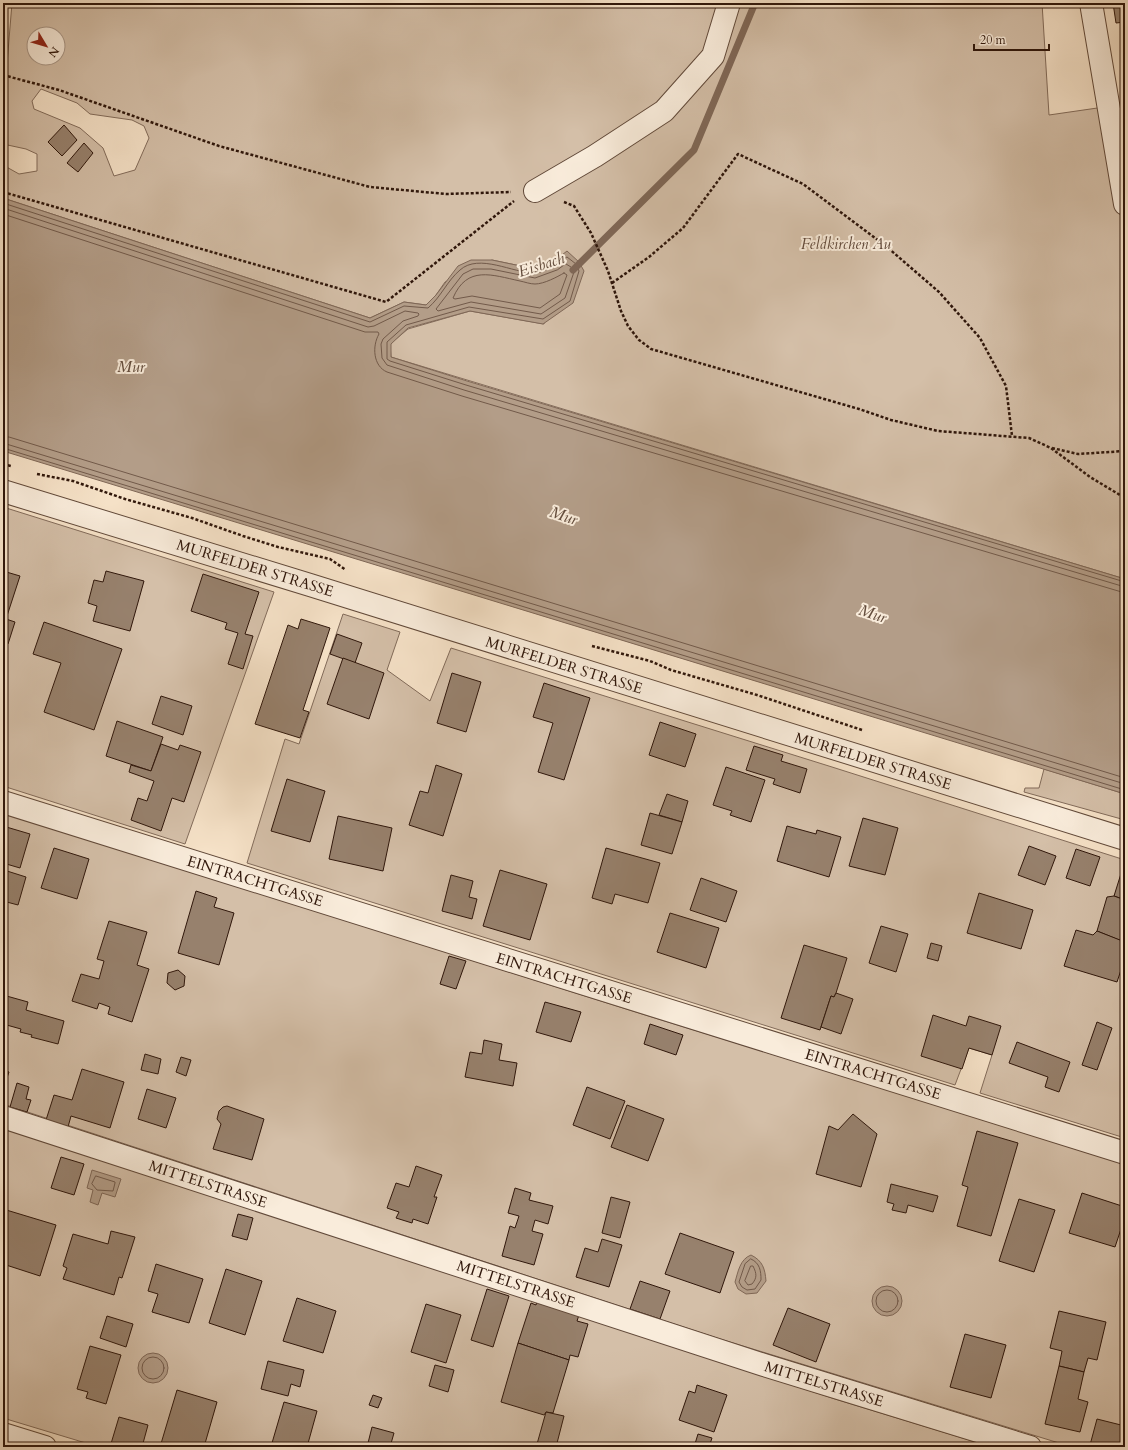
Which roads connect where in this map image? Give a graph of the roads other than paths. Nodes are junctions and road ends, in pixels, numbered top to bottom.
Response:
1 (729, 3) edge
2 (1091, 3) edge
3 (531, 191) road end
4 (1125, 204) edge
5 (3, 491) edge
6 (3, 802) edge
7 (1125, 839) edge
8 (3, 1117) edge
9 (1125, 1153) edge
10 (3, 1434) edge
11 (45, 1447) edge
12 (1030, 1447) edge

1 - 3 street
2 - 4 street
5 - 7 street, MURFELDER STRASSE
6 - 9 street, EINTRACHTGASSE
8 - 12 street, MITTELSTRASSE
10 - 11 street

